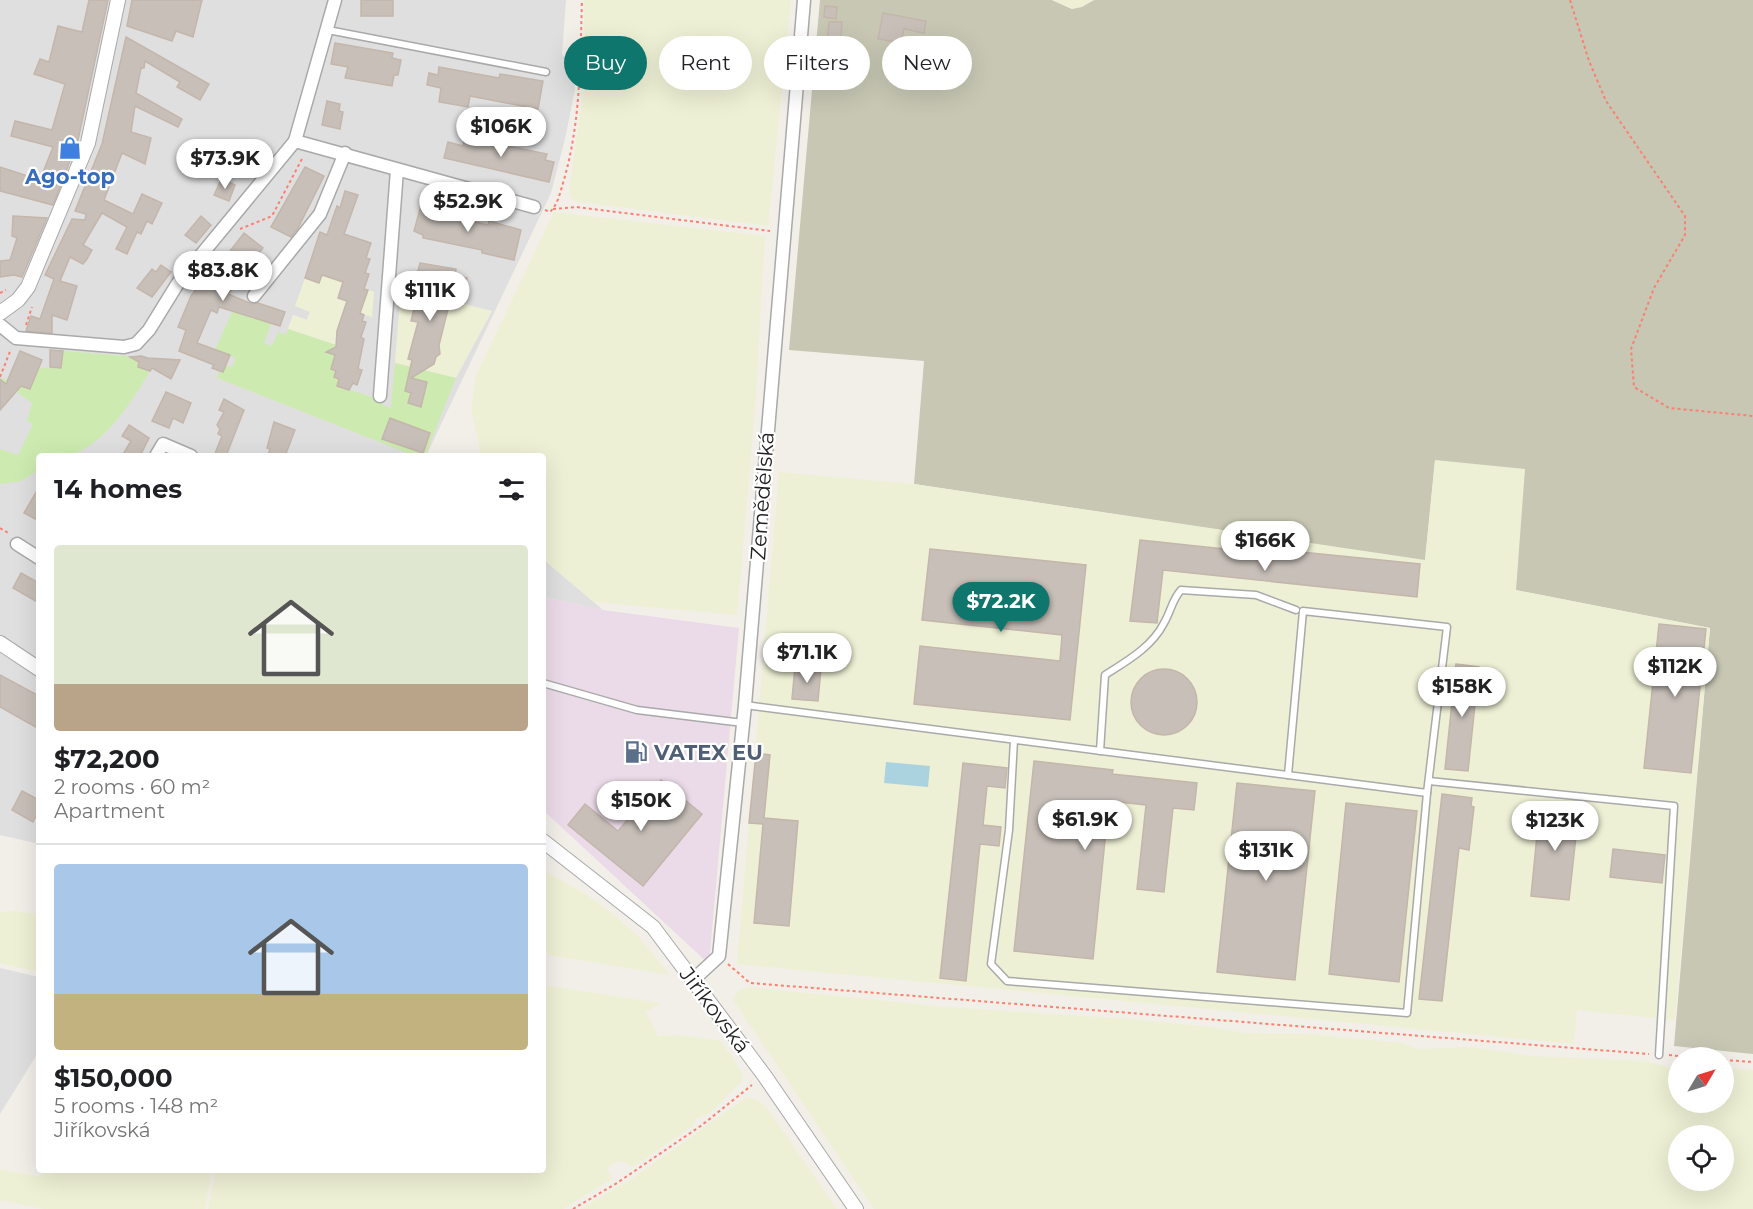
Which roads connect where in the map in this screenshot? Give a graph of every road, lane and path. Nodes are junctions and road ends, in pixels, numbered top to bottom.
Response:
1 (118, 0) edge
2 (334, 0) edge
3 (582, 0) edge
4 (804, 0) edge
5 (1570, 0) edge
6 (328, 30) junction
7 (546, 72) dead end
8 (297, 141) junction
9 (345, 153) junction
10 (397, 170) junction
11 (534, 207) joint
12 (553, 209) junction
13 (235, 231) dead end
14 (783, 233) junction
15 (254, 296) dead end
16 (0, 313) edge
17 (0, 325) edge
18 (16, 338) junction
19 (0, 377) edge
20 (380, 396) dead end
21 (1753, 416) edge
22 (158, 453) edge
23 (184, 453) edge
24 (17, 544) dead end
25 (36, 556) edge
26 (1296, 610) dead end
27 (0, 643) edge
28 (36, 667) edge
29 (546, 684) edge
30 (745, 705) junction
31 (743, 723) junction
32 (1014, 740) junction
33 (1100, 751) junction
34 (1288, 775) junction
35 (1429, 781) junction
36 (1427, 793) junction
37 (546, 843) edge
38 (719, 956) junction
39 (693, 980) junction
40 (1659, 1054) junction
41 (1668, 1055) edge
42 (1734, 1061) edge
43 (1753, 1062) edge
44 (764, 1075) junction
45 (573, 1209) edge
46 (856, 1209) edge

1 - 16 street
2 - 6 street
3 - 12 path
4 - 14 street, Zemědělská
5 - 21 path
6 - 7 lane
6 - 8 street
8 - 9 street
8 - 13 path
8 - 18 street
9 - 10 street
9 - 15 street
10 - 11 street
10 - 20 street
11 - 12 path
12 - 14 path
14 - 30 street, Zemědělská
17 - 18 street
18 - 19 path
22 - 23 street
24 - 25 street
26 - 33 lane
27 - 28 street
29 - 31 lane
30 - 31 street, Zemědělská
30 - 32 lane
31 - 38 street, Zemědělská
32 - 33 lane
32 - 36 lane
33 - 34 lane
34 - 35 lane
34 - 36 lane
35 - 36 lane
35 - 40 lane
37 - 39 street, Jiříkovská
38 - 39 street
38 - 40 path
39 - 44 street, Jiříkovská
40 - 41 path
42 - 43 path
44 - 45 path
44 - 46 street, Jiříkovská

